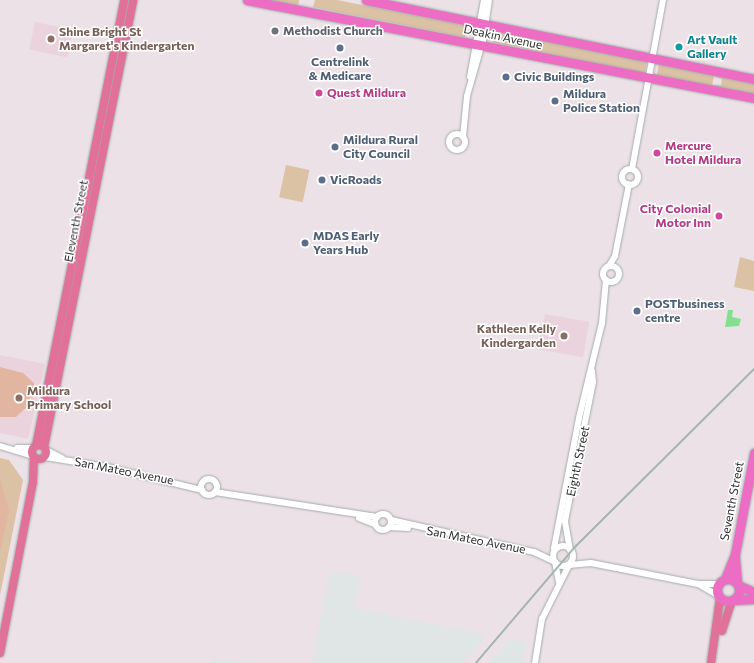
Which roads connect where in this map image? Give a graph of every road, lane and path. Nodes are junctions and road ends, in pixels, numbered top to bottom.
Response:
1 (124, 0) edge
2 (134, 0) edge
3 (247, 0) edge
4 (366, 0) edge
5 (484, 0) edge
6 (489, 0) edge
7 (663, 0) edge
8 (667, 0) edge
9 (482, 24) junction
10 (478, 44) junction
11 (654, 56) junction
12 (754, 79) edge
13 (650, 80) junction
14 (754, 98) edge
15 (462, 122) junction
16 (452, 136) junction
17 (463, 136) junction
18 (632, 169) junction
19 (629, 184) junction
20 (615, 256) junction
21 (609, 266) junction
22 (616, 267) junction
23 (76, 270) junction
24 (606, 280) junction
25 (613, 282) junction
26 (607, 296) junction
27 (0, 446) edge
28 (39, 452) junction
29 (754, 453) edge
30 (182, 482) junction
31 (204, 482) junction
32 (216, 484) junction
33 (202, 490) junction
34 (215, 492) junction
35 (237, 493) junction
36 (564, 512) junction
37 (352, 515) junction
38 (377, 517) junction
39 (391, 520) junction
40 (375, 524) junction
41 (389, 527) junction
42 (418, 529) junction
43 (554, 549) junction
44 (571, 551) junction
45 (534, 552) junction
46 (735, 554) junction
47 (555, 562) junction
48 (591, 563) junction
49 (569, 565) junction
50 (722, 582) junction
51 (698, 584) junction
52 (737, 584) junction
53 (558, 586) junction
54 (754, 592) edge
55 (719, 597) junction
56 (754, 599) edge
57 (733, 601) junction
58 (0, 654) edge
59 (534, 663) edge
60 (711, 663) edge
61 (716, 663) edge

1 - 23 main road, Eleventh Street
2 - 23 main road, Eleventh Street
3 - 10 highway, Deakin Avenue
4 - 9 highway, Deakin Avenue
5 - 9 street
6 - 9 street
7 - 11 street
8 - 11 street
9 - 10 street
9 - 11 highway, Deakin Avenue
10 - 13 highway, Deakin Avenue
10 - 15 street
11 - 12 highway, Deakin Avenue
11 - 13 street
13 - 14 highway, Deakin Avenue
13 - 18 street
15 - 16 street
15 - 17 street
16 - 17 street
16 - 17 street
18 - 19 street
18 - 19 street
19 - 20 street
20 - 21 street
20 - 22 street
21 - 22 street
21 - 24 street
22 - 25 street
23 - 28 main road, Eleventh Street
24 - 25 street
24 - 26 street, Eighth Street
25 - 26 street, Eighth Street
26 - 36 street, Eighth Street
27 - 28 street, San Mateo Avenue
28 - 30 street, San Mateo Avenue
28 - 58 main road, Eleventh Street
29 - 46 highway, Seventh Street
30 - 31 street, San Mateo Avenue
30 - 33 street, San Mateo Avenue
31 - 32 street
31 - 33 street
32 - 34 street
32 - 35 street
33 - 34 street
34 - 35 street
35 - 37 street
36 - 43 street, Eighth Street
36 - 44 street, Eighth Street
37 - 38 street
37 - 40 street
38 - 39 street
38 - 40 street
39 - 41 street
39 - 42 street, San Mateo Avenue
40 - 41 street
41 - 42 street, San Mateo Avenue
42 - 45 street, San Mateo Avenue
43 - 44 street, San Mateo Avenue
43 - 45 street, San Mateo Avenue
43 - 47 street, Eighth Street
44 - 48 street
44 - 49 street
45 - 47 street, San Mateo Avenue
46 - 50 highway, Seventh Street
46 - 52 highway, Seventh Street
47 - 49 street, San Mateo Avenue
47 - 53 street
48 - 49 street
48 - 51 street
49 - 53 street
50 - 51 street
50 - 52 highway
50 - 55 highway, Seventh Street
51 - 55 street
52 - 54 highway
52 - 57 highway, Seventh Street
53 - 59 street
55 - 57 highway
55 - 60 main road
56 - 57 highway
57 - 61 main road

